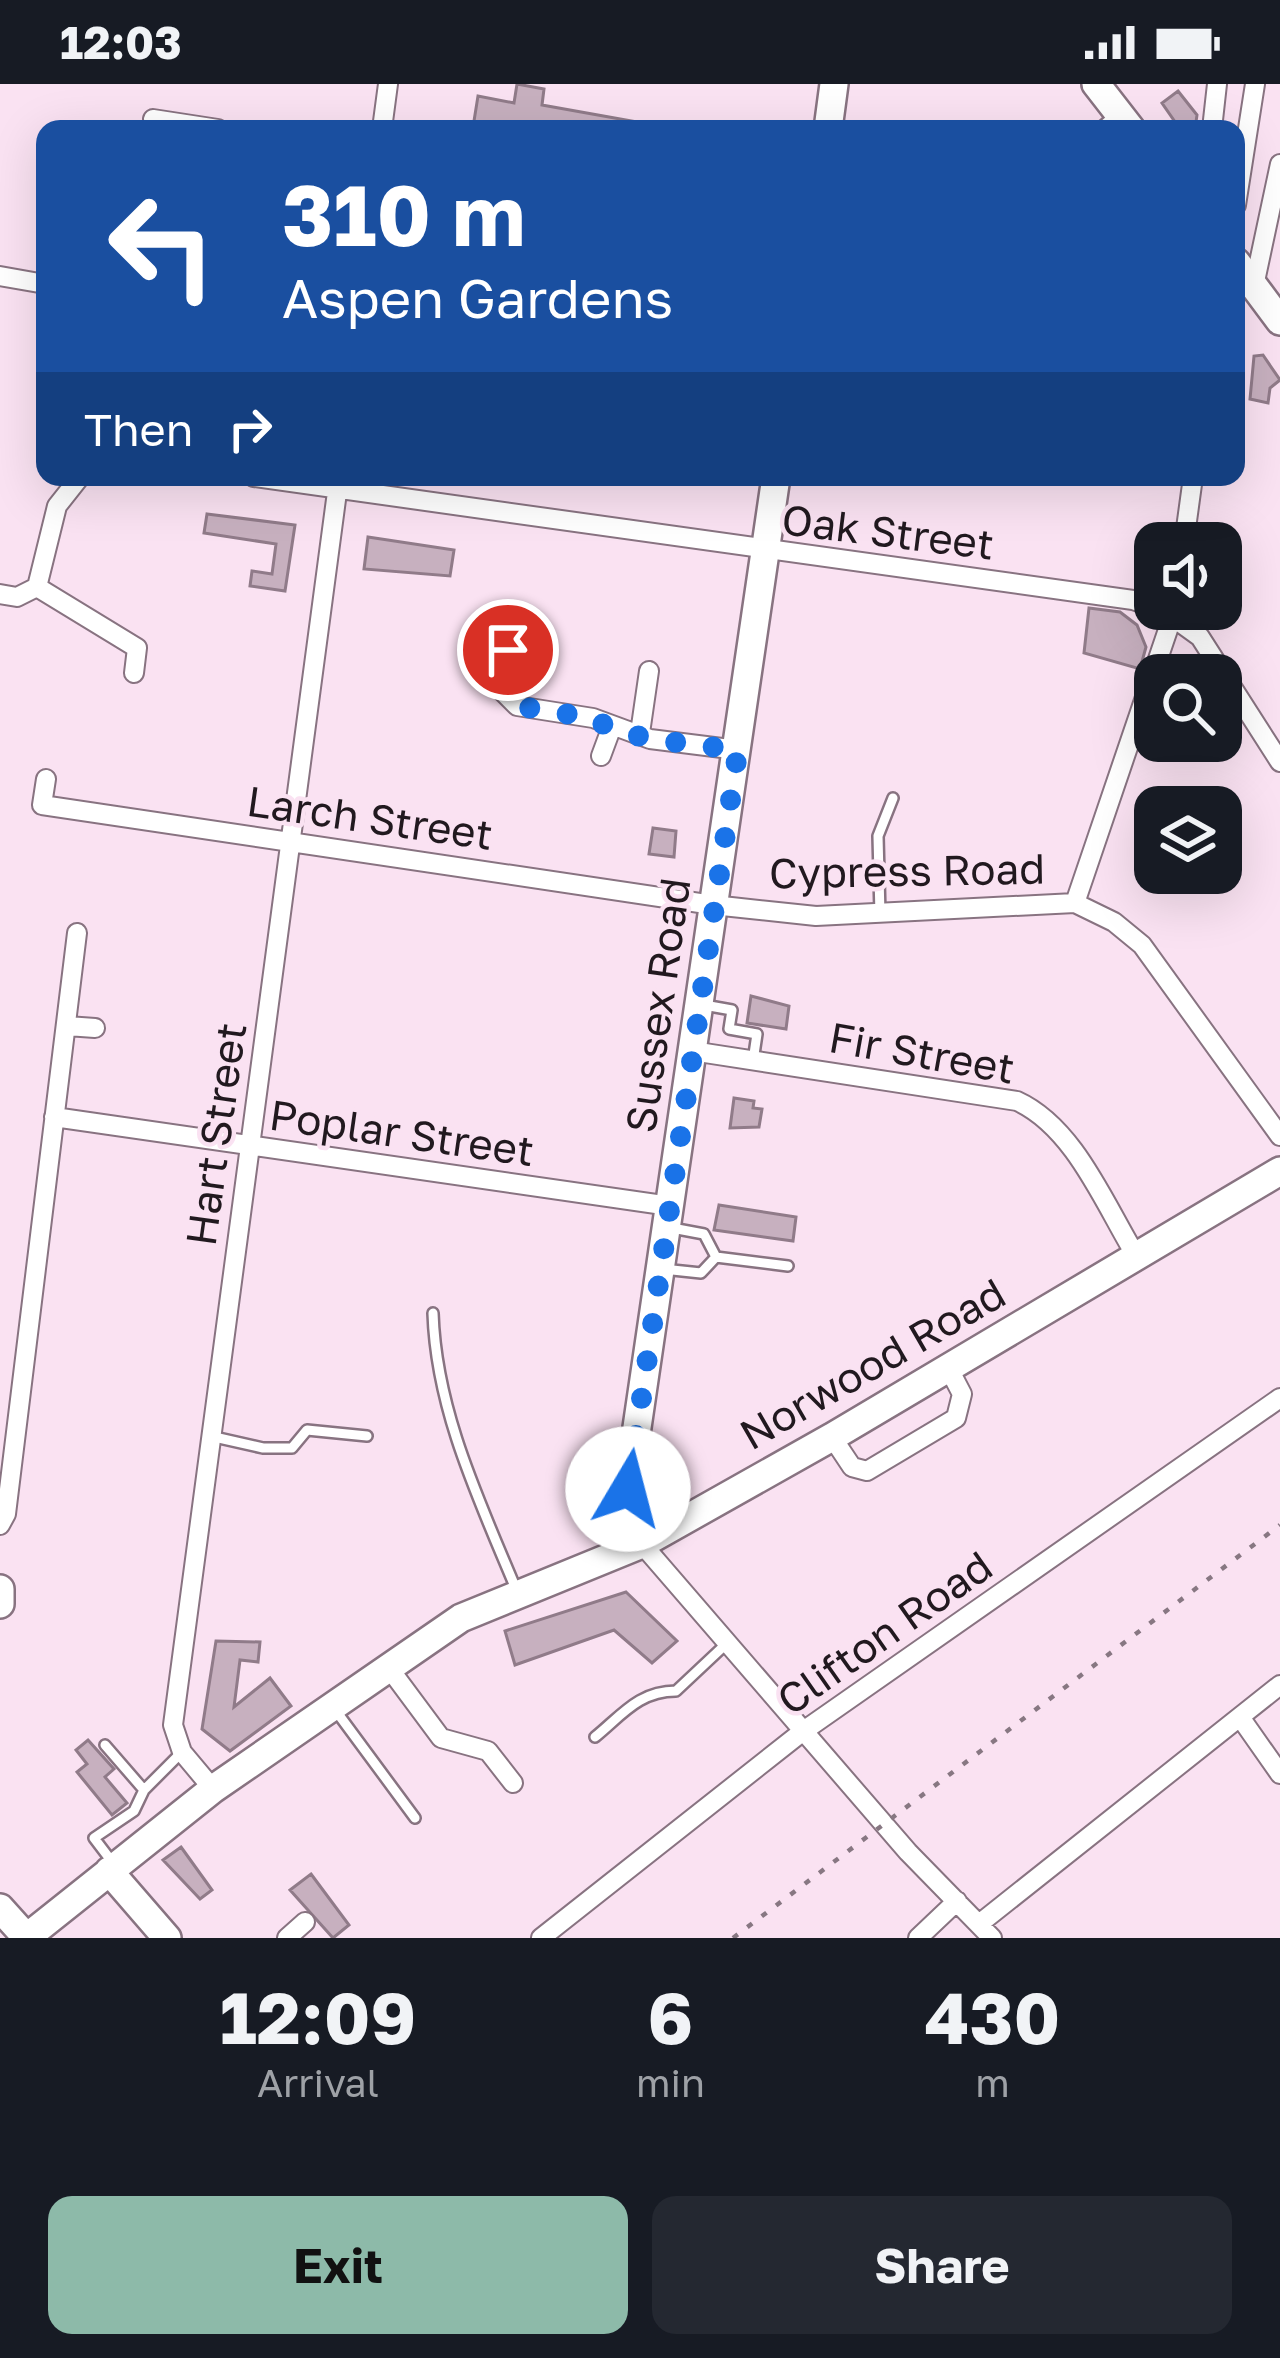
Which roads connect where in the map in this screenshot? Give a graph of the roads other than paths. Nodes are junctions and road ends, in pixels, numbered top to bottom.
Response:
1 (388, 84) edge
2 (834, 84) edge
3 (1096, 84) edge
4 (1217, 84) edge
5 (1255, 84) edge
6 (153, 119) dead end
7 (160, 120) edge
8 (383, 120) edge
9 (829, 120) edge
10 (1114, 120) edge
11 (1213, 120) edge
12 (1245, 148) edge
13 (1280, 164) edge
14 (1245, 260) edge
15 (0, 276) edge
16 (1245, 276) edge
17 (36, 282) edge
18 (1280, 321) edge
19 (73, 486) edge
20 (338, 486) edge
21 (357, 486) edge
22 (775, 486) edge
23 (1192, 486) edge
24 (1187, 522) edge
25 (765, 552) junction
26 (37, 587) junction
27 (0, 595) edge
28 (1134, 599) edge
29 (1160, 630) edge
30 (1191, 630) edge
31 (508, 650) dead end
32 (649, 671) dead end
33 (134, 673) dead end
34 (611, 729) junction
35 (640, 733) junction
36 (1273, 733) edge
37 (738, 750) junction
38 (602, 756) dead end
39 (1280, 761) edge
40 (46, 779) dead end
41 (893, 798) dead end
42 (290, 841) junction
43 (1076, 903) junction
44 (713, 905) junction
45 (880, 915) junction
46 (77, 933) dead end
47 (699, 1004) junction
48 (67, 1026) junction
49 (95, 1028) dead end
50 (692, 1051) junction
51 (753, 1061) junction
52 (53, 1117) junction
53 (1279, 1131) edge
54 (250, 1146) junction
55 (1280, 1171) edge
56 (669, 1216) junction
57 (1136, 1254) junction
58 (716, 1257) junction
59 (788, 1266) dead end
60 (660, 1269) junction
61 (433, 1313) dead end
62 (949, 1369) junction
63 (1280, 1398) edge
64 (210, 1436) junction
65 (367, 1436) dead end
66 (832, 1437) junction
67 (0, 1525) edge
68 (642, 1544) junction
69 (0, 1589) edge
70 (518, 1594) junction
71 (0, 1604) edge
72 (725, 1645) junction
73 (389, 1668) junction
74 (1280, 1685) edge
75 (333, 1706) junction
76 (1240, 1717) junction
77 (802, 1732) junction
78 (595, 1737) dead end
79 (106, 1745) dead end
80 (182, 1752) junction
81 (1280, 1774) edge
82 (513, 1783) dead end
83 (213, 1789) junction
84 (144, 1790) junction
85 (415, 1818) dead end
86 (112, 1868) junction
87 (957, 1901) junction
88 (0, 1908) edge
89 (305, 1922) dead end
90 (986, 1931) edge
91 (27, 1938) edge
92 (167, 1938) edge
93 (287, 1938) edge
94 (541, 1938) edge
95 (918, 1938) edge

1 - 8 street
2 - 9 main road
3 - 10 main road
4 - 11 street
5 - 12 street
6 - 7 street
13 - 14 street
15 - 17 street
16 - 18 main road
19 - 26 street
20 - 42 street, Hart Street
21 - 25 street, Oak Street
22 - 25 main road, Sussex Road
23 - 24 street
25 - 28 street, Oak Street
25 - 37 main road, Sussex Road
26 - 27 street
26 - 33 street
29 - 43 street
30 - 36 street
31 - 34 street
32 - 35 street
34 - 35 street
34 - 38 street
35 - 37 street
36 - 39 street
37 - 44 main road, Sussex Road
40 - 42 street, Larch Street
41 - 45 lane
42 - 44 street, Larch Street
42 - 54 street, Hart Street
43 - 45 street, Cypress Road
43 - 53 street, Cypress Road
44 - 45 street, Cypress Road
44 - 47 main road, Sussex Road
46 - 48 street
47 - 50 main road, Sussex Road
47 - 51 lane
48 - 49 street
48 - 52 street
50 - 51 street, Fir Street
50 - 56 main road, Sussex Road
51 - 57 street, Fir Street
52 - 54 street, Poplar Street
52 - 67 street
54 - 56 street, Poplar Street
54 - 64 street, Hart Street
55 - 57 main road, Norwood Road
56 - 58 lane
56 - 60 main road, Sussex Road
57 - 62 main road, Norwood Road
58 - 59 lane
58 - 60 lane
60 - 68 main road, Sussex Road
61 - 70 lane
62 - 66 main road, Norwood Road
62 - 66 street
63 - 77 street, Clifton Road
64 - 65 lane
64 - 80 street, Hart Street
66 - 68 main road, Norwood Road
68 - 70 main road, Norwood Road
68 - 72 street
69 - 71 main road
70 - 73 main road, Norwood Road
72 - 77 street
72 - 78 lane
73 - 75 main road, Norwood Road
73 - 82 street
74 - 76 street
75 - 83 main road, Norwood Road
75 - 85 lane
76 - 81 street
76 - 90 street
77 - 87 street
77 - 94 street, Clifton Road
79 - 84 lane
80 - 83 street
80 - 84 lane
83 - 86 main road, Norwood Road
84 - 86 lane
86 - 91 main road, Norwood Road
86 - 92 main road
87 - 90 street
87 - 95 street
88 - 91 main road
89 - 93 street

